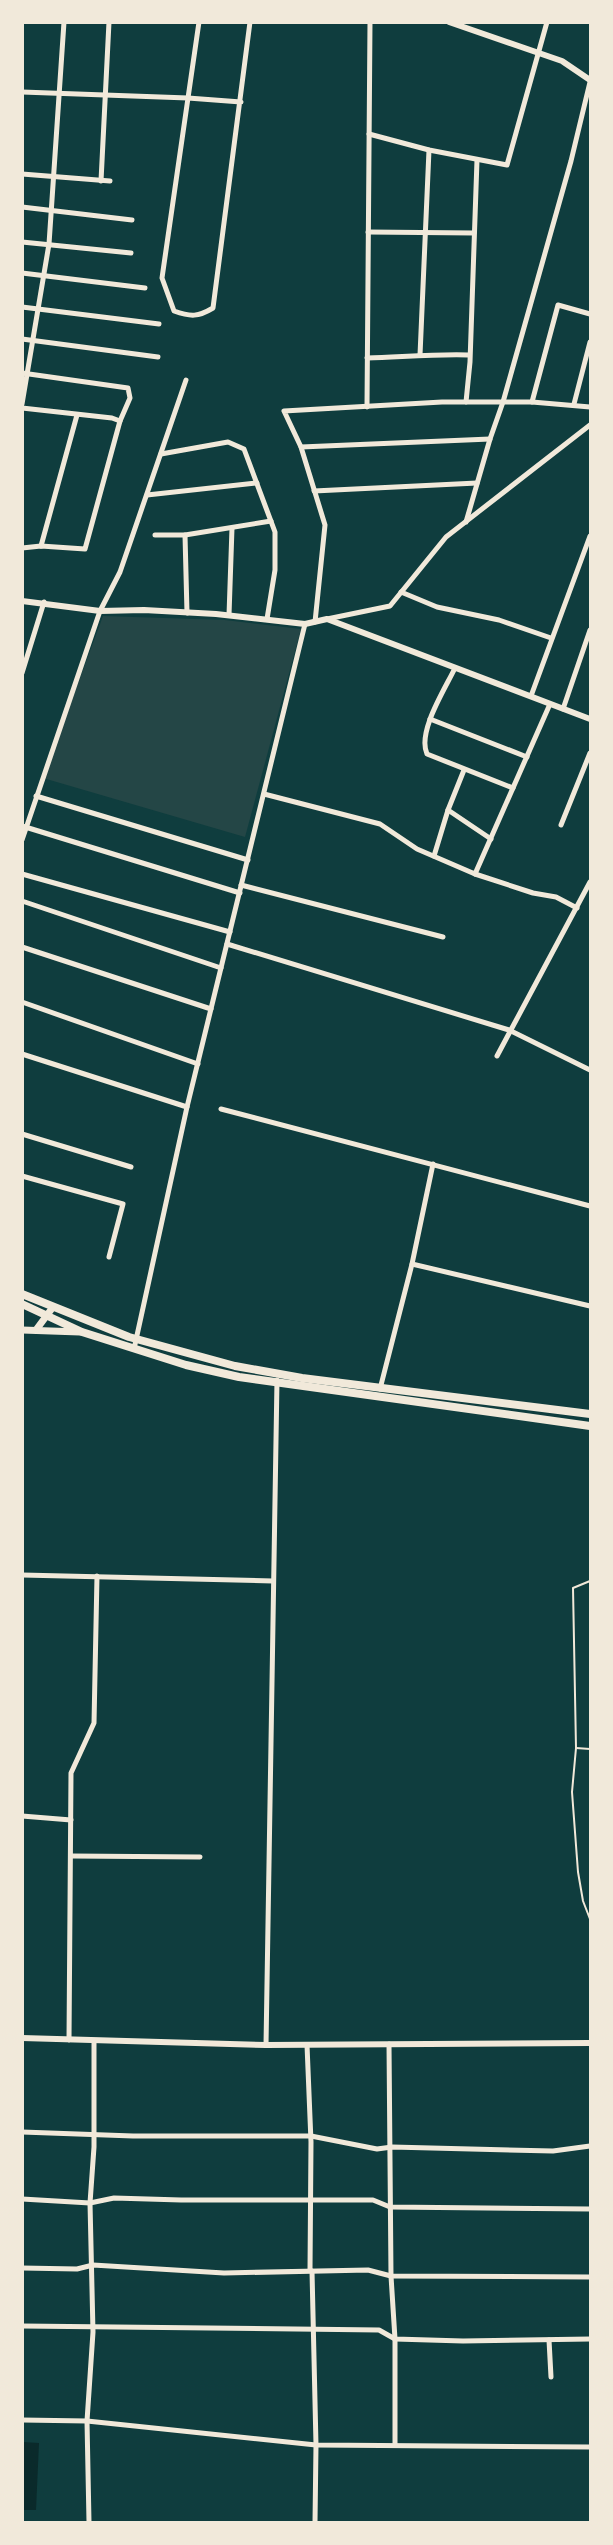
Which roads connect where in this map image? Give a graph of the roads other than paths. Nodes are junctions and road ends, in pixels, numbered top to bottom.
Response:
1 (64, 22) edge
2 (109, 22) edge
3 (199, 22) edge
4 (250, 22) edge
5 (370, 22) edge
6 (449, 22) edge
7 (547, 22) edge
8 (538, 53) junction
9 (591, 81) edge
10 (22, 92) edge
11 (58, 93) junction
12 (105, 94) junction
13 (188, 98) junction
14 (241, 102) junction
15 (369, 134) junction
16 (429, 150) junction
17 (477, 160) junction
18 (22, 174) edge
19 (54, 177) junction
20 (101, 181) junction
21 (110, 181) dead end
22 (22, 207) edge
23 (52, 210) junction
24 (132, 220) dead end
25 (368, 232) junction
26 (425, 233) junction
27 (474, 233) junction
28 (22, 242) edge
29 (49, 244) junction
30 (131, 253) dead end
31 (22, 273) edge
32 (44, 276) junction
33 (145, 288) dead end
34 (22, 307) edge
35 (40, 309) junction
36 (591, 314) edge
37 (159, 324) dead end
38 (22, 339) edge
39 (33, 340) junction
40 (591, 342) edge
41 (420, 355) junction
42 (468, 355) junction
43 (159, 357) dead end
44 (367, 358) junction
45 (25, 374) edge
46 (186, 380) dead end
47 (466, 402) junction
48 (503, 402) junction
49 (532, 402) junction
50 (574, 404) junction
51 (22, 406) edge
52 (591, 406) edge
53 (367, 407) junction
54 (77, 415) junction
55 (120, 422) junction
56 (591, 424) edge
57 (490, 439) junction
58 (301, 447) junction
59 (161, 454) junction
60 (257, 483) junction
61 (477, 483) junction
62 (314, 491) junction
63 (147, 495) junction
64 (271, 521) junction
65 (466, 522) junction
66 (232, 528) junction
67 (155, 535) dead end
68 (185, 535) junction
69 (591, 536) edge
70 (41, 546) junction
71 (22, 548) edge
72 (400, 592) junction
73 (22, 601) edge
74 (44, 602) junction
75 (100, 611) junction
76 (187, 613) junction
77 (229, 615) junction
78 (267, 619) junction
79 (327, 619) junction
80 (315, 622) junction
81 (305, 624) junction
82 (591, 630) edge
83 (551, 638) junction
84 (455, 668) junction
85 (22, 673) edge
86 (531, 696) junction
87 (550, 704) junction
88 (563, 709) junction
89 (430, 719) junction
90 (591, 719) edge
91 (591, 753) edge
92 (527, 757) junction
93 (464, 770) junction
94 (513, 788) junction
95 (264, 794) junction
96 (36, 796) junction
97 (448, 810) junction
98 (561, 825) dead end
99 (24, 826) edge
100 (491, 839) junction
101 (22, 840) edge
102 (434, 856) junction
103 (248, 860) junction
104 (22, 874) edge
105 (475, 874) junction
106 (591, 882) edge
107 (241, 885) junction
108 (240, 893) junction
109 (22, 901) edge
110 (577, 908) junction
111 (230, 933) junction
112 (443, 937) dead end
113 (227, 944) junction
114 (22, 947) edge
115 (221, 968) junction
116 (22, 1002) edge
117 (211, 1009) junction
118 (509, 1030) junction
119 (22, 1054) edge
120 (497, 1056) dead end
121 (198, 1064) junction
122 (591, 1070) edge
123 (188, 1107) junction
124 (221, 1109) dead end
125 (22, 1134) edge
126 (433, 1164) junction
127 (131, 1167) dead end
128 (22, 1176) edge
129 (591, 1206) edge
130 (109, 1257) dead end
131 (412, 1264) junction
132 (22, 1294) edge
133 (22, 1304) edge
134 (591, 1306) edge
135 (53, 1307) junction
136 (48, 1316) junction
137 (22, 1330) edge
138 (36, 1330) junction
139 (82, 1332) junction
140 (138, 1340) junction
141 (134, 1349) junction
142 (277, 1374) junction
143 (277, 1383) junction
144 (379, 1392) junction
145 (591, 1414) edge
146 (591, 1426) edge
147 (22, 1575) edge
148 (98, 1576) junction
149 (273, 1581) junction
150 (591, 1581) edge
151 (576, 1748) junction
152 (591, 1749) edge
153 (22, 1816) edge
154 (71, 1820) junction
155 (71, 1856) junction
156 (200, 1857) dead end
157 (591, 1919) edge
158 (22, 2038) edge
159 (69, 2040) junction
160 (94, 2041) junction
161 (591, 2043) edge
162 (307, 2044) junction
163 (389, 2044) junction
164 (266, 2045) junction
165 (22, 2132) edge
166 (94, 2134) junction
167 (311, 2136) junction
168 (591, 2146) edge
169 (392, 2147) junction
170 (22, 2199) edge
171 (311, 2200) junction
172 (90, 2203) junction
173 (390, 2207) junction
174 (591, 2210) edge
175 (93, 2265) junction
176 (22, 2268) edge
177 (310, 2270) junction
178 (391, 2276) junction
179 (591, 2277) edge
180 (93, 2325) junction
181 (22, 2326) edge
182 (313, 2328) junction
183 (395, 2339) junction
184 (591, 2339) edge
185 (549, 2340) junction
186 (551, 2377) dead end
187 (22, 2420) edge
188 (87, 2421) junction
189 (316, 2445) junction
190 (395, 2445) junction
191 (591, 2447) edge
192 (88, 2523) edge
193 (315, 2523) edge

1 - 11 street
2 - 12 street
3 - 13 street
4 - 14 street
5 - 15 street
6 - 8 street
7 - 8 street
8 - 9 street
8 - 17 street
9 - 48 street
10 - 11 street
11 - 12 street
11 - 19 street
12 - 13 street
12 - 20 street
13 - 14 street
13 - 14 street
15 - 16 street
15 - 25 street
16 - 17 street
16 - 26 street
17 - 27 street
18 - 19 street
19 - 20 street
19 - 23 street
20 - 21 street
22 - 23 street
23 - 24 street
23 - 29 street
25 - 26 street
25 - 44 street
26 - 27 street
26 - 41 street
27 - 42 street
28 - 29 street
29 - 30 street
29 - 32 street
31 - 32 street
32 - 33 street
32 - 35 street
34 - 35 street
35 - 37 street
35 - 39 street
36 - 49 street
38 - 39 street
39 - 43 street
39 - 45 street
40 - 50 street
41 - 42 street
41 - 44 street
42 - 47 street
44 - 53 street
45 - 51 street
45 - 55 street
46 - 59 street
47 - 48 street
47 - 53 street
48 - 49 street
48 - 57 street
49 - 50 street
50 - 52 street
51 - 54 street
53 - 58 street
54 - 55 street
54 - 70 street
55 - 70 street
56 - 65 street
57 - 58 street
57 - 61 street
58 - 62 street
59 - 60 street
59 - 63 street
60 - 63 street
60 - 64 street
61 - 62 street
61 - 65 street
62 - 80 street
63 - 75 street
64 - 66 street
64 - 78 street
65 - 72 street
66 - 68 street
66 - 77 street
67 - 68 street
68 - 76 street
69 - 83 street
70 - 71 street
72 - 79 street
72 - 83 street
73 - 74 street
74 - 75 street
74 - 85 street
75 - 76 street
75 - 96 street
76 - 77 street
77 - 78 street
78 - 81 street
79 - 80 street
79 - 84 street
80 - 81 street
81 - 95 street
82 - 88 street
83 - 86 street
84 - 86 street
84 - 89 street
86 - 87 street
87 - 88 street
87 - 92 street
88 - 90 street
89 - 92 street
89 - 93 street
91 - 98 street
92 - 94 street
93 - 94 street
93 - 97 street
94 - 100 street
95 - 102 street
95 - 103 street
96 - 99 street
96 - 103 street
97 - 100 street
97 - 102 street
99 - 101 street
99 - 108 street
100 - 105 street
102 - 105 street
103 - 107 street
104 - 111 street
105 - 110 street
106 - 110 street
107 - 108 street
107 - 112 street
108 - 111 street
109 - 115 street
110 - 118 street
111 - 113 street
113 - 115 street
113 - 118 street
114 - 117 street
115 - 117 street
116 - 121 street
117 - 121 street
118 - 120 street
118 - 122 street
119 - 123 street
121 - 123 street
123 - 140 street
124 - 126 street
125 - 127 street
126 - 129 street
126 - 131 street
128 - 130 street
131 - 134 street
131 - 144 street
132 - 135 main road
133 - 136 main road
135 - 136 main road
135 - 140 main road
136 - 138 main road
136 - 139 main road
137 - 138 main road
138 - 139 main road
139 - 141 main road
140 - 141 street
140 - 142 main road
141 - 143 main road
142 - 143 street
142 - 144 main road
143 - 144 main road
143 - 149 street
144 - 145 main road
144 - 146 main road
147 - 148 street
148 - 149 street
148 - 154 street
149 - 164 street
150 - 151 lane
151 - 152 lane
151 - 157 lane
153 - 154 street
154 - 155 street
155 - 156 street
155 - 159 street
158 - 159 street
159 - 160 street
160 - 164 street
160 - 166 street
161 - 163 street
162 - 163 street
162 - 164 street
162 - 167 street
163 - 169 street
165 - 166 street
166 - 167 street
166 - 172 street
167 - 169 street
167 - 171 street
168 - 169 street
169 - 173 street
170 - 172 street
171 - 172 street
171 - 173 street
171 - 177 street
172 - 175 street
173 - 174 street
173 - 178 street
175 - 176 street
175 - 177 street
175 - 180 street
177 - 178 street
177 - 182 street
178 - 179 street
178 - 183 street
180 - 181 street
180 - 182 street
180 - 188 street
182 - 183 street
182 - 189 street
183 - 185 street
183 - 190 street
184 - 185 street
185 - 186 street
187 - 188 street
188 - 189 street
188 - 192 street
189 - 190 street
189 - 193 street
190 - 191 street

